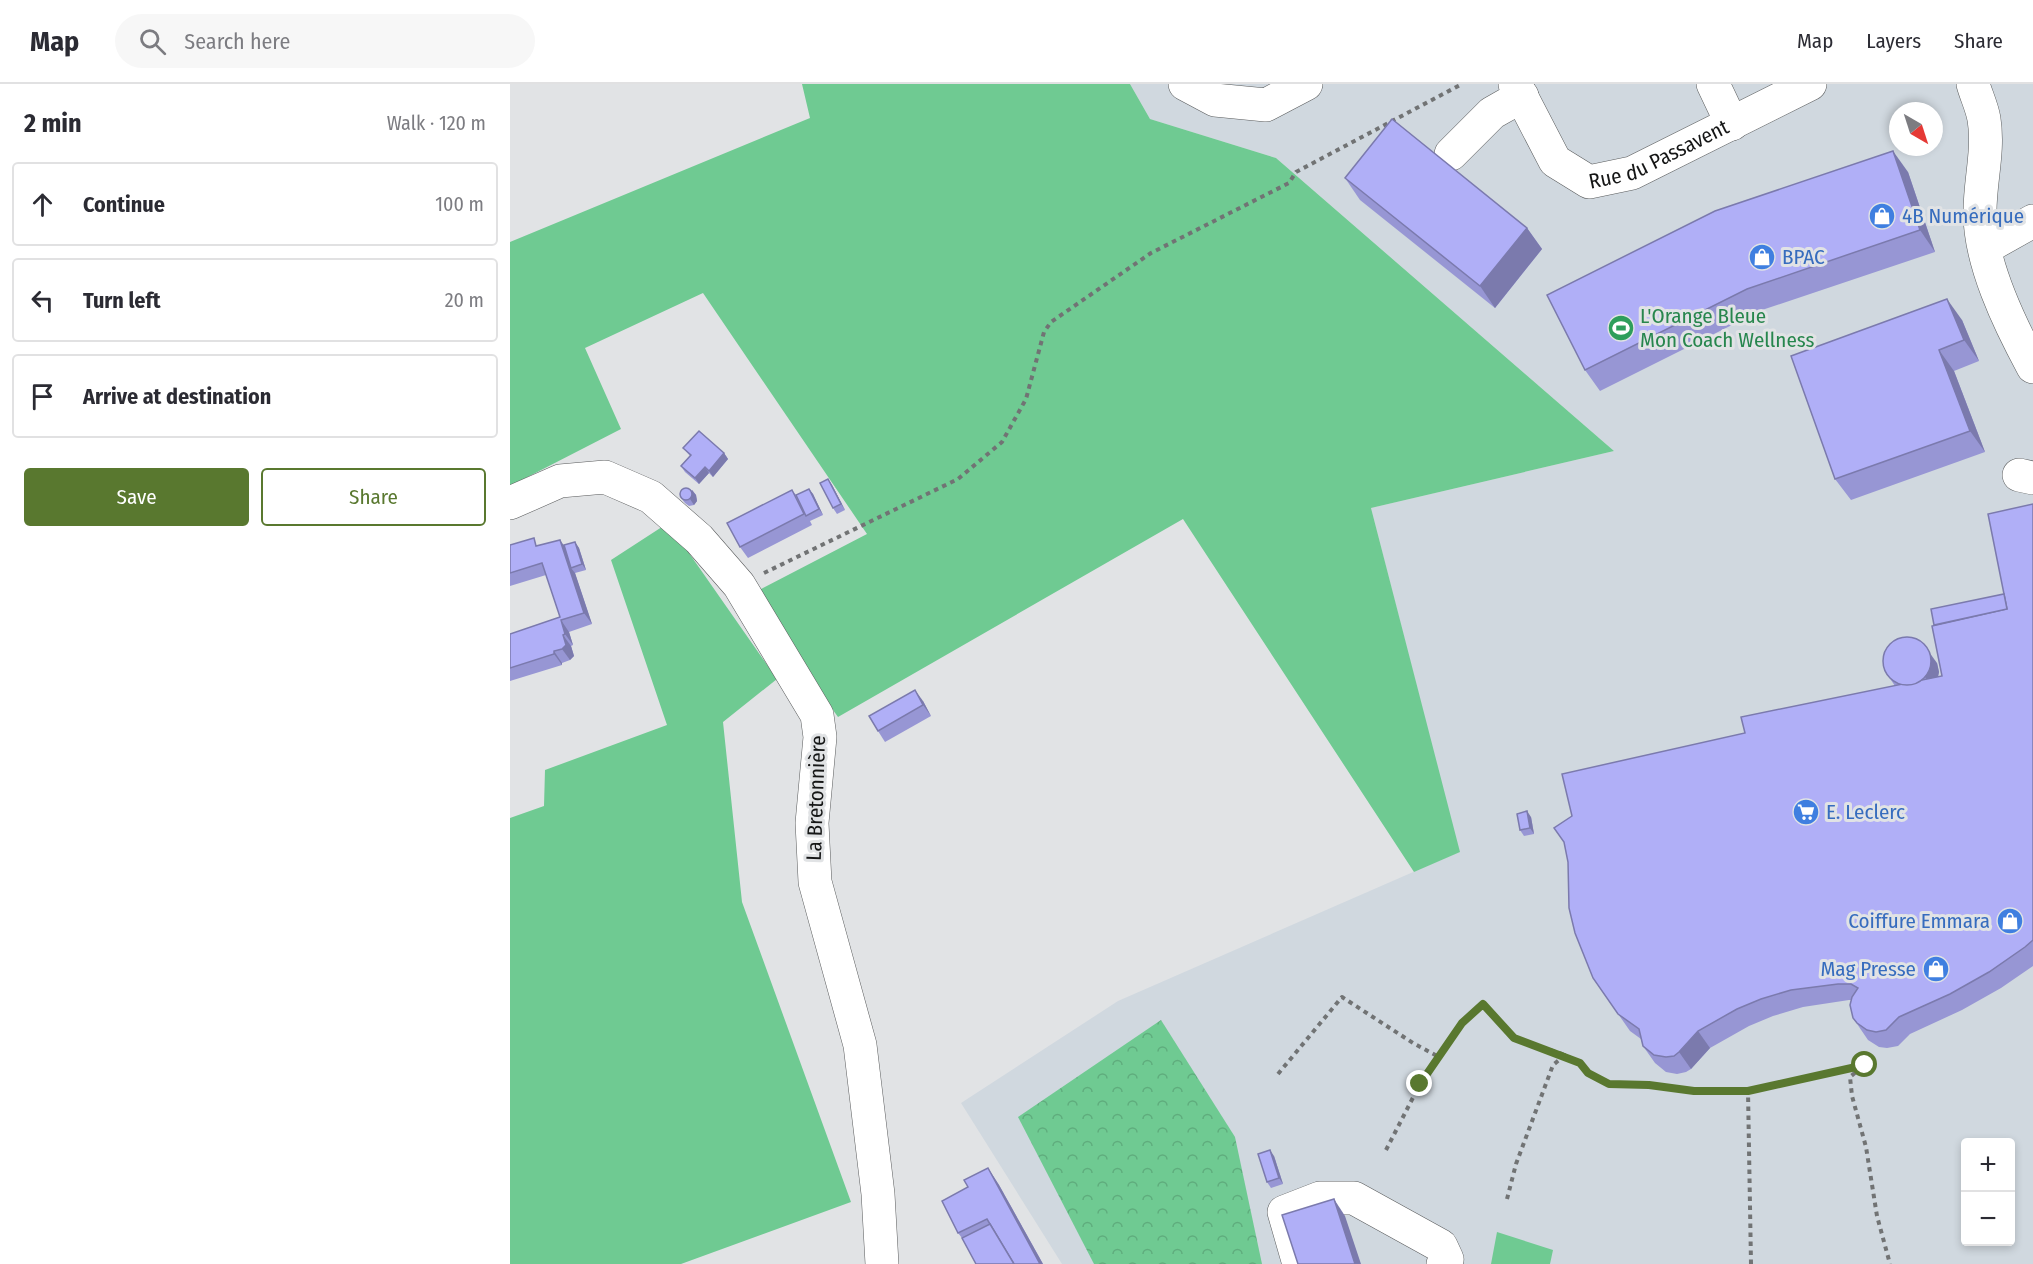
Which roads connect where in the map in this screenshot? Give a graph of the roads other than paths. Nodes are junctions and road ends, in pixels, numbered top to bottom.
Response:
1 (1185, 84) edge
2 (1306, 84) edge
3 (1713, 84) edge
4 (1810, 84) edge
5 (1973, 84) edge
6 (1519, 90) edge
7 (1732, 123) junction
8 (1451, 154) dead end
9 (2033, 221) edge
10 (1985, 248) junction
11 (2031, 359) edge
12 (510, 503) edge
13 (882, 1264) edge
14 (1299, 1264) edge
15 (1443, 1264) edge

1 - 2 street
3 - 7 street
4 - 7 street, Rue du Passavent
5 - 10 street
6 - 7 street, Rue du Passavent
6 - 8 street
9 - 10 street
10 - 11 street
12 - 13 street, La Bretonnière
14 - 15 street

